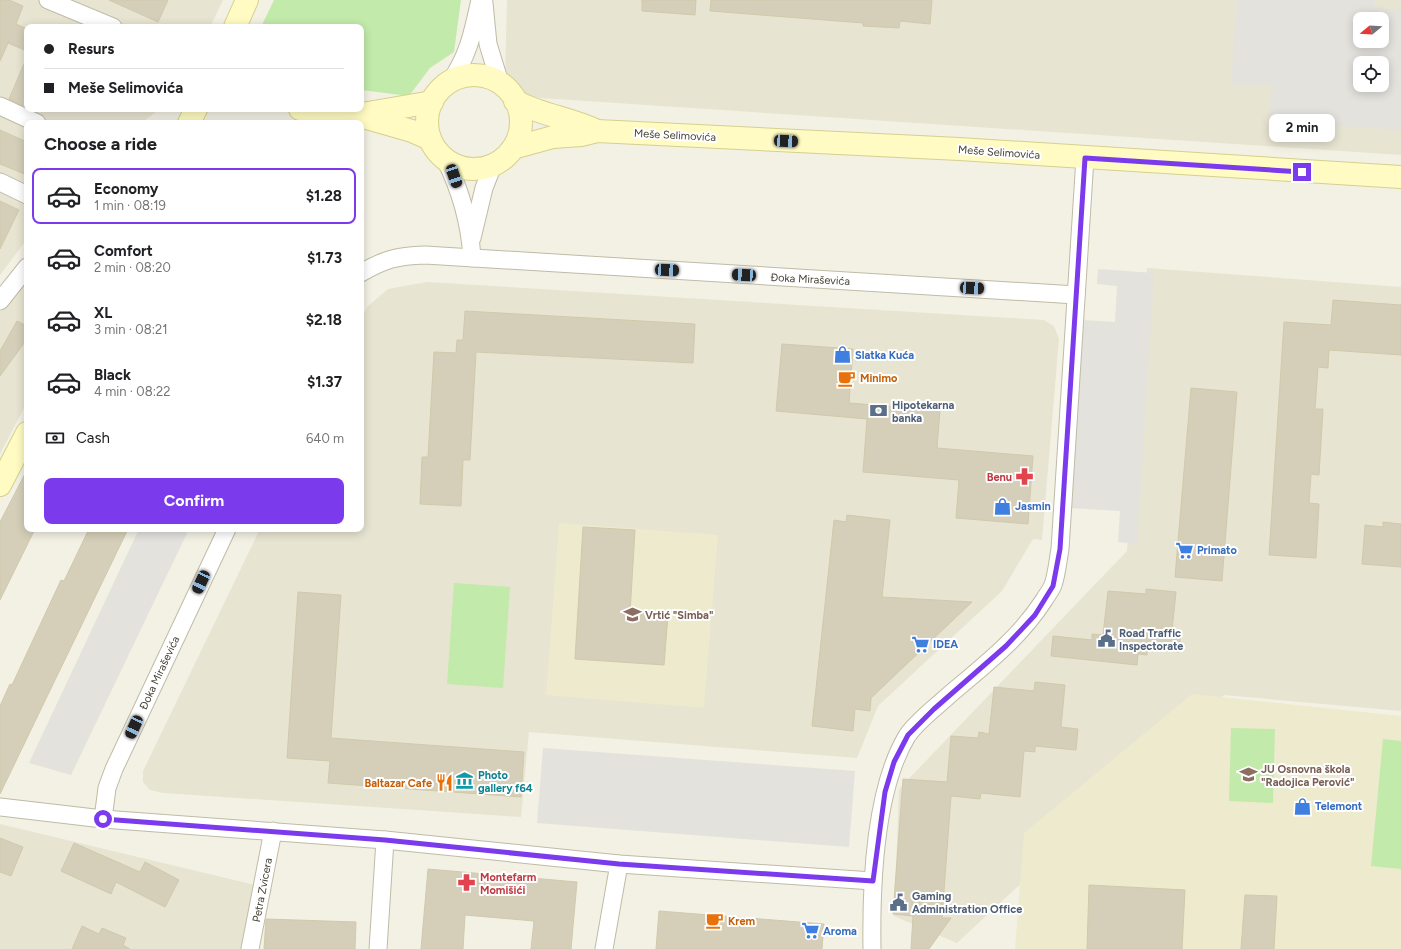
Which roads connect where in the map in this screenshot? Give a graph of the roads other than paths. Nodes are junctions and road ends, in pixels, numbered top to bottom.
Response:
1 (48, 0) edge
2 (248, 0) edge
3 (480, 0) edge
4 (484, 0) edge
5 (105, 24) edge
6 (236, 24) edge
7 (450, 82) junction
8 (500, 83) junction
9 (516, 101) junction
10 (432, 102) junction
11 (0, 106) edge
12 (328, 112) edge
13 (356, 115) junction
14 (30, 120) edge
15 (597, 131) junction
16 (430, 139) junction
17 (513, 148) junction
18 (1085, 158) junction
19 (445, 159) junction
20 (493, 166) junction
21 (1401, 177) edge
22 (0, 182) edge
23 (24, 194) edge
24 (472, 250) junction
25 (24, 270) edge
26 (364, 272) edge
27 (2, 295) edge
28 (1076, 295) junction
29 (24, 439) edge
30 (0, 485) edge
31 (225, 532) edge
32 (0, 808) edge
33 (103, 819) junction
34 (273, 831) junction
35 (385, 840) junction
36 (619, 864) junction
37 (873, 881) junction
38 (250, 949) edge
39 (378, 949) edge
40 (604, 949) edge
41 (872, 949) edge

1 - 5 street
2 - 6 street
3 - 7 street
4 - 8 street
7 - 8 street
7 - 10 street
8 - 9 street
9 - 15 street, Meše Selimovića
9 - 17 street
10 - 13 street
10 - 16 street
11 - 14 street
12 - 13 street
13 - 16 street
15 - 17 street, Meše Selimovića
15 - 18 street, Meše Selimovića
16 - 19 street
17 - 20 street
18 - 21 street, Meše Selimovića
18 - 28 street
19 - 20 street
19 - 24 street
20 - 24 street
22 - 23 street
24 - 26 street, Đoka Miraševića
24 - 28 street, Đoka Miraševića
25 - 27 street
28 - 37 street
29 - 30 street
31 - 33 street, Đoka Miraševića
32 - 33 street
33 - 34 street
34 - 35 street
34 - 38 street, Petra Zvicera
35 - 36 street
35 - 39 street
36 - 37 street
36 - 40 street
37 - 41 street

